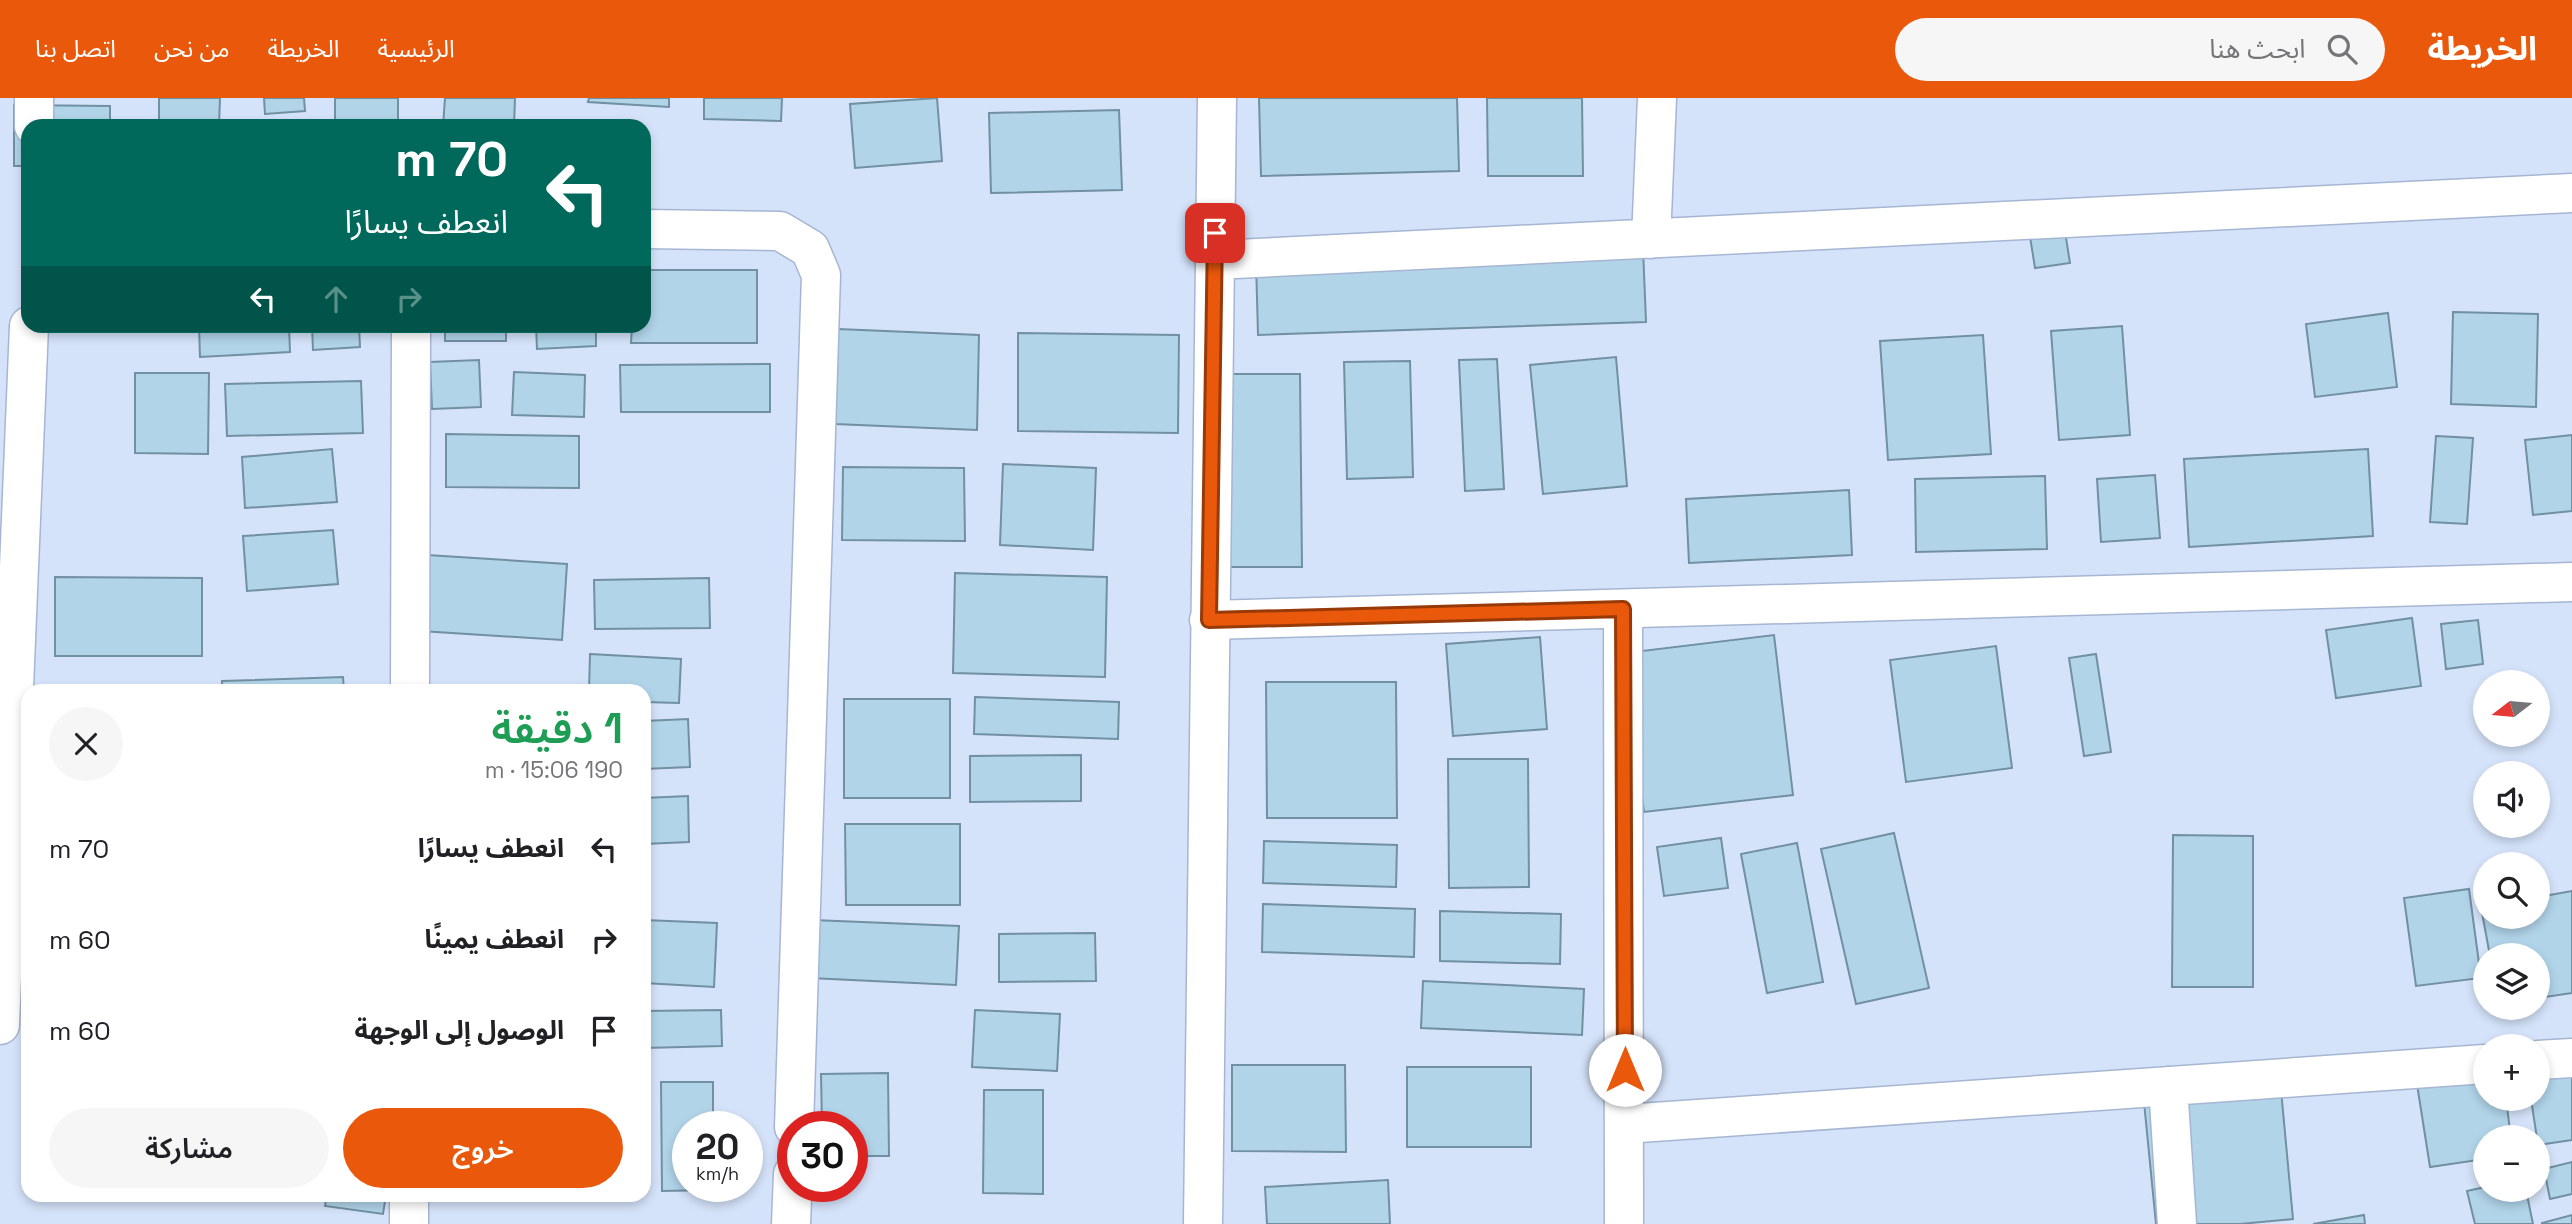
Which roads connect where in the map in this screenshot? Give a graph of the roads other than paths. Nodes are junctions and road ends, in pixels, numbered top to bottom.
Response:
1 (34, 98) edge
2 (1217, 98) edge
3 (1657, 98) edge
4 (34, 119) edge
5 (2572, 193) edge
6 (651, 229) edge
7 (1651, 239) junction
8 (1215, 260) junction
9 (29, 333) edge
10 (411, 333) edge
11 (2572, 582) edge
12 (1623, 609) junction
13 (1209, 620) junction
14 (410, 684) edge
15 (0, 1026) edge
16 (2572, 1058) edge
17 (2550, 1059) edge
18 (2473, 1065) edge
19 (2168, 1086) junction
20 (795, 1111) edge
21 (1625, 1124) junction
22 (409, 1202) edge
23 (792, 1202) edge
24 (409, 1224) edge
25 (791, 1224) edge
26 (1203, 1224) edge
27 (1623, 1224) edge
28 (2177, 1224) edge

1 - 4 street
2 - 8 street
3 - 7 street
5 - 7 street
6 - 20 street
7 - 8 street
8 - 13 street
9 - 15 street
10 - 14 street
11 - 12 street
12 - 13 street
12 - 21 street
13 - 26 street
16 - 17 street
18 - 19 street
19 - 21 street
19 - 28 street
21 - 27 street
22 - 24 street
23 - 25 street

